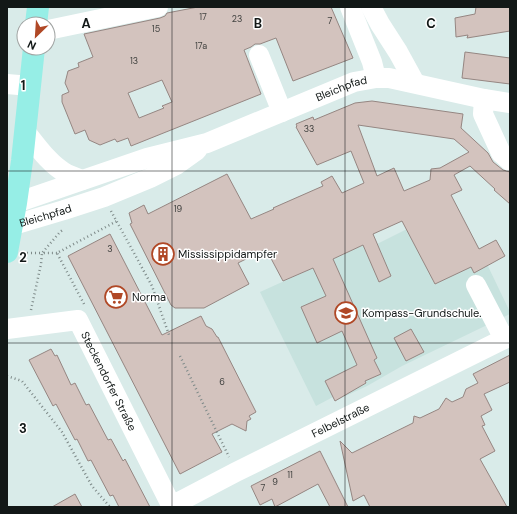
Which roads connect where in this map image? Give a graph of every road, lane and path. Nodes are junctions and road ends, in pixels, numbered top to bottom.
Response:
1 (158, 7) edge
2 (350, 7) edge
3 (371, 7) edge
4 (56, 28) edge
5 (259, 55) dead end
6 (33, 56) edge
7 (376, 78) junction
8 (415, 83) junction
9 (7, 84) edge
10 (30, 86) junction
11 (484, 98) junction
12 (510, 103) edge
13 (282, 112) junction
14 (25, 131) junction
15 (207, 143) junction
16 (510, 161) edge
17 (82, 180) junction
18 (104, 197) junction
19 (10, 215) edge
20 (117, 221) junction
21 (7, 252) edge
22 (57, 253) junction
23 (476, 285) dead end
24 (78, 320) junction
25 (27, 326) junction
26 (7, 328) edge
27 (170, 335) dead end
28 (507, 338) edge
29 (180, 356) dead end
30 (7, 376) edge
31 (236, 472) junction
32 (172, 506) edge
33 (110, 507) edge

1 - 4 street
2 - 7 street
3 - 8 street
5 - 13 street
6 - 10 main road
7 - 8 street, Bleichpfad
7 - 13 street, Bleichpfad
8 - 11 street, Bleichpfad
9 - 10 street
10 - 14 main road
11 - 12 street, Bleichpfad
11 - 16 street
13 - 15 street, Bleichpfad
14 - 17 street
14 - 19 main road
15 - 17 street, Bleichpfad
15 - 18 street, Bleichpfad
17 - 19 street, Bleichpfad
18 - 19 street, Bleichpfad
18 - 20 path
19 - 21 main road
20 - 22 path
20 - 27 path
22 - 24 path
22 - 25 path
23 - 28 street
24 - 25 street, Steckendorfer Straße
24 - 32 street, Steckendorfer Straße
25 - 26 street, Steckendorfer Straße
28 - 31 street, Felbelstraße
29 - 31 path
30 - 33 path
31 - 32 street, Felbelstraße

